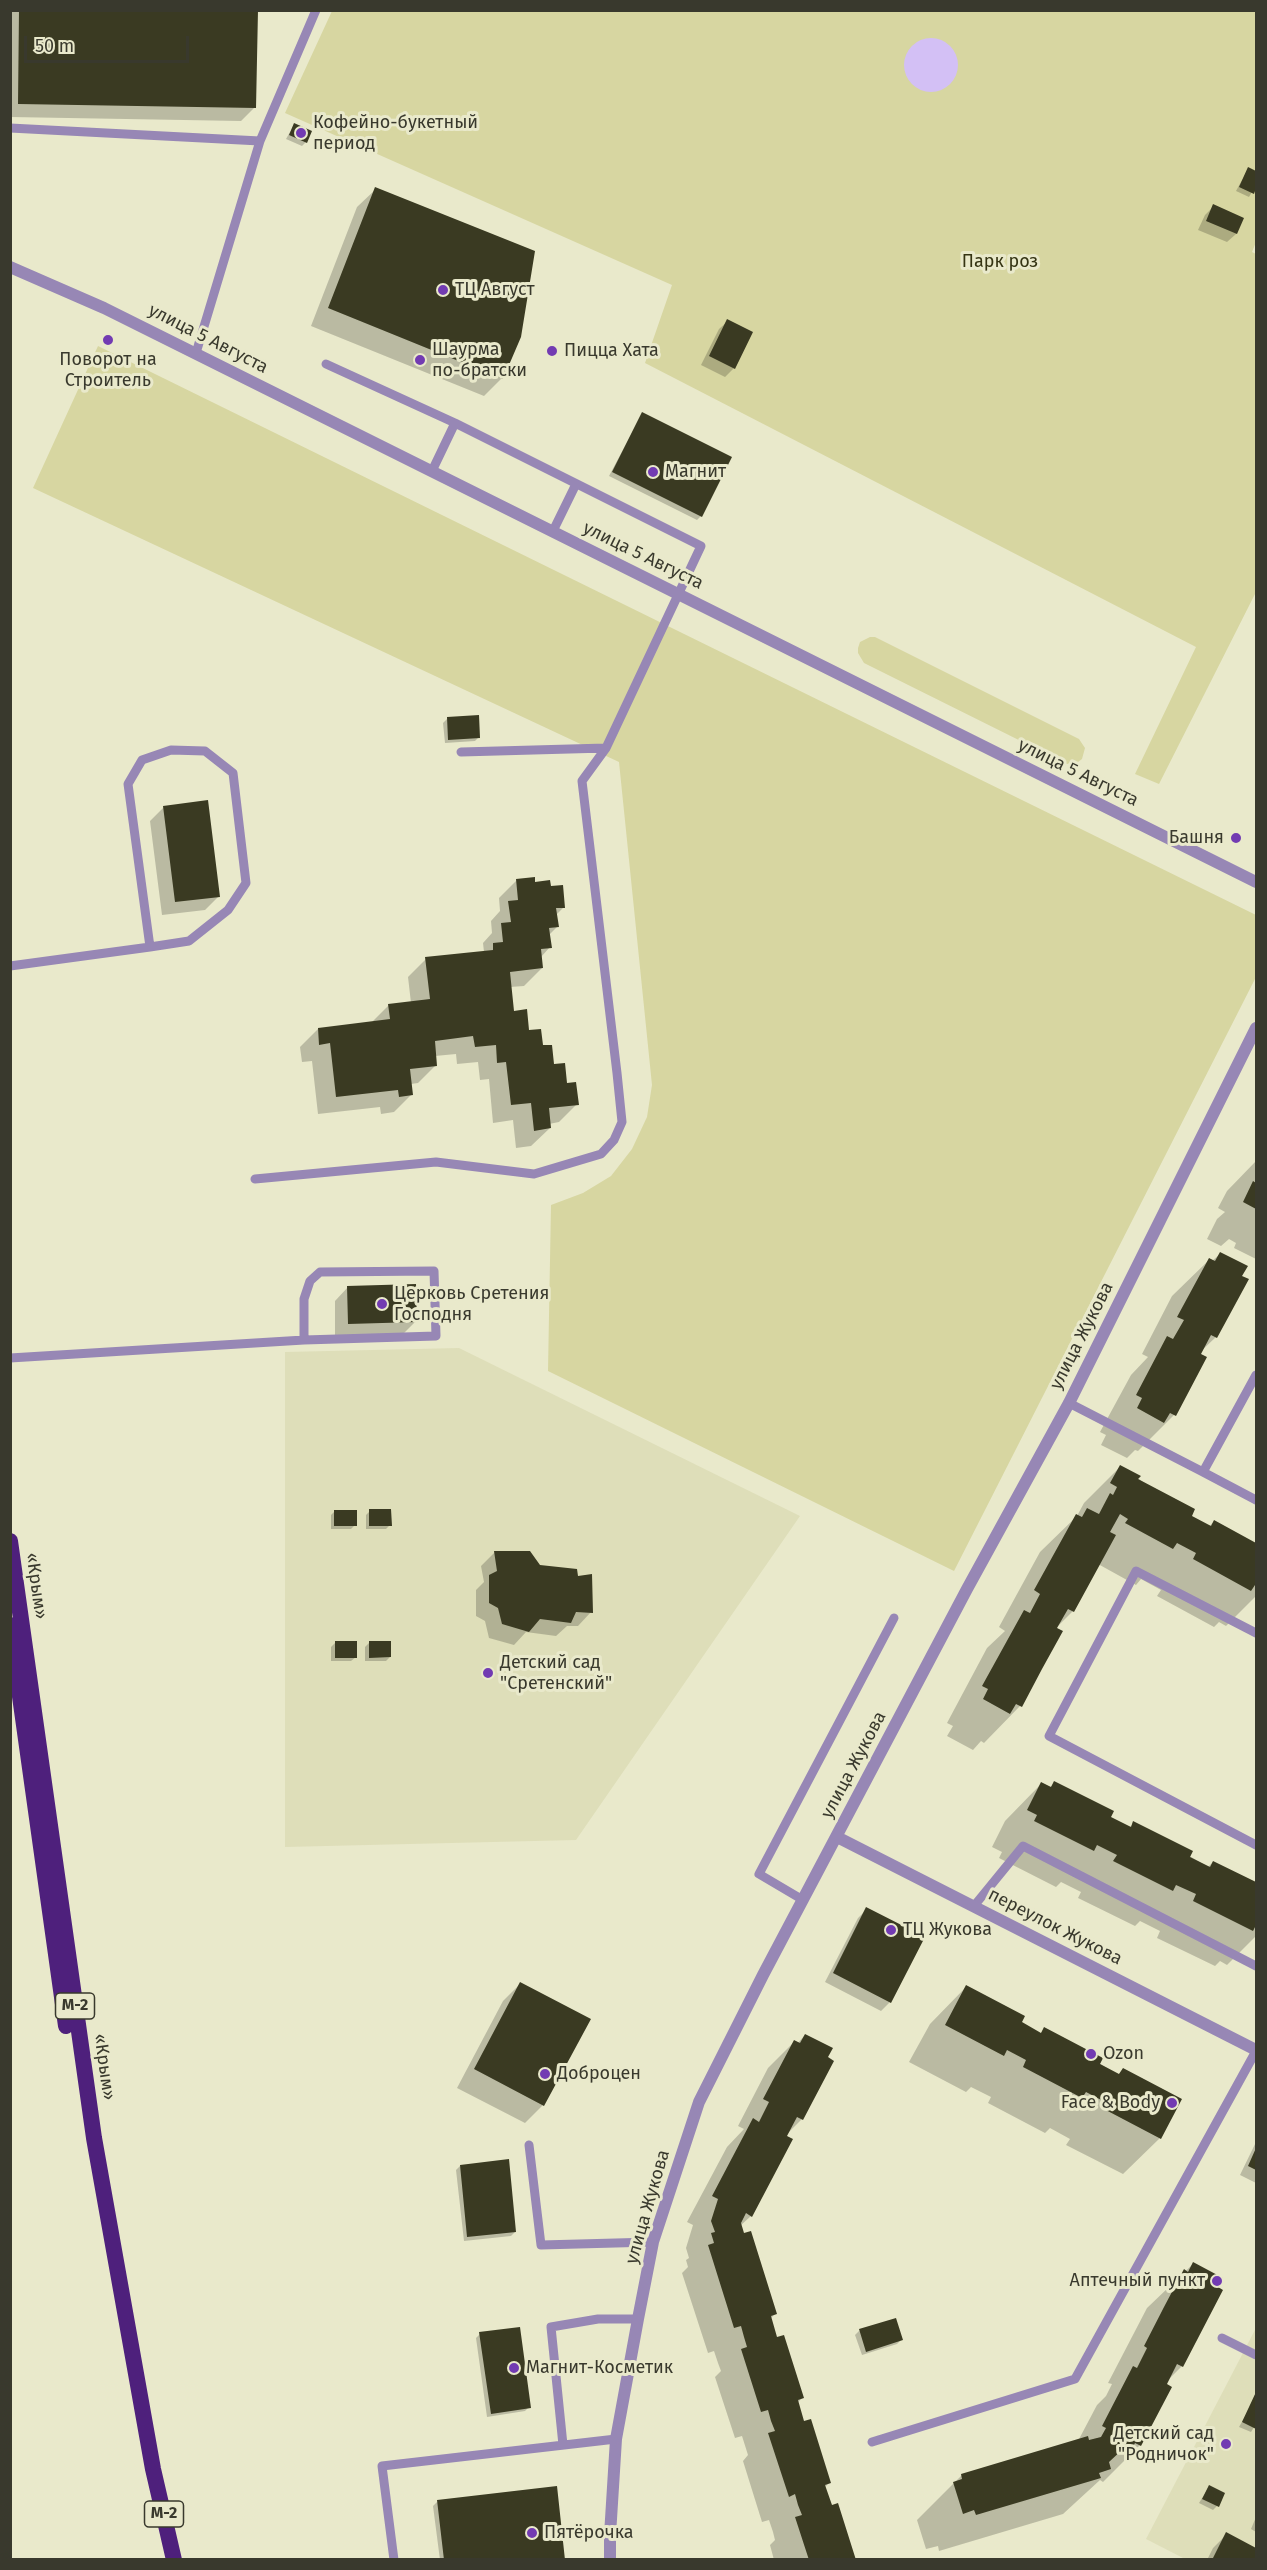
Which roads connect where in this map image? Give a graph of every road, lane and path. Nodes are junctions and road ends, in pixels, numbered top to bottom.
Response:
1 (316, 10) edge
2 (10, 128) edge
3 (260, 141) junction
4 (10, 267) edge
5 (196, 353) junction
6 (326, 364) dead end
7 (455, 423) junction
8 (432, 471) junction
9 (576, 484) junction
10 (554, 531) junction
11 (678, 594) junction
12 (606, 748) junction
13 (461, 752) dead end
14 (1257, 882) edge
15 (150, 947) junction
16 (10, 966) edge
17 (1257, 1028) edge
18 (255, 1179) dead end
19 (304, 1340) junction
20 (10, 1358) edge
21 (1257, 1375) edge
22 (1069, 1403) junction
23 (1203, 1472) junction
24 (1257, 1500) edge
25 (10, 1541) edge
26 (894, 1618) dead end
27 (10, 1625) edge
28 (1257, 1633) edge
29 (837, 1837) junction
30 (1257, 1845) edge
31 (803, 1900) junction
32 (974, 1906) junction
33 (1257, 1966) edge
34 (1257, 2050) edge
35 (529, 2145) dead end
36 (653, 2241) junction
37 (638, 2319) junction
38 (1222, 2338) dead end
39 (1257, 2355) edge
40 (616, 2439) junction
41 (872, 2442) dead end
42 (563, 2445) junction
43 (163, 2559) edge
44 (174, 2559) edge
45 (394, 2559) edge
46 (610, 2559) edge

1 - 3 lane
2 - 3 lane
3 - 5 lane
4 - 5 street, улица 5 Августа
5 - 8 street, улица 5 Августа
6 - 7 lane
7 - 8 lane
7 - 9 lane
8 - 10 street, улица 5 Августа
9 - 10 lane
9 - 11 lane
10 - 11 street, улица 5 Августа
11 - 12 lane
11 - 14 street, улица 5 Августа
12 - 13 lane
12 - 18 lane
15 - 15 lane
15 - 16 lane
17 - 22 street, улица Жукова
19 - 19 lane
19 - 20 lane
21 - 23 lane
22 - 23 lane
22 - 29 street, улица Жукова
23 - 24 lane
25 - 44 highway, «Крым» / М-2
26 - 31 lane
27 - 43 highway, «Крым» / М-2
28 - 30 lane
29 - 31 street, улица Жукова
29 - 32 street, переулок Жукова
31 - 36 street, улица Жукова
32 - 33 lane
32 - 34 street, переулок Жукова
34 - 41 lane
35 - 36 lane
36 - 37 street, улица Жукова
37 - 40 street, улица Жукова
37 - 42 lane
38 - 39 lane
40 - 42 lane
40 - 46 street, улица Жукова
42 - 45 lane

